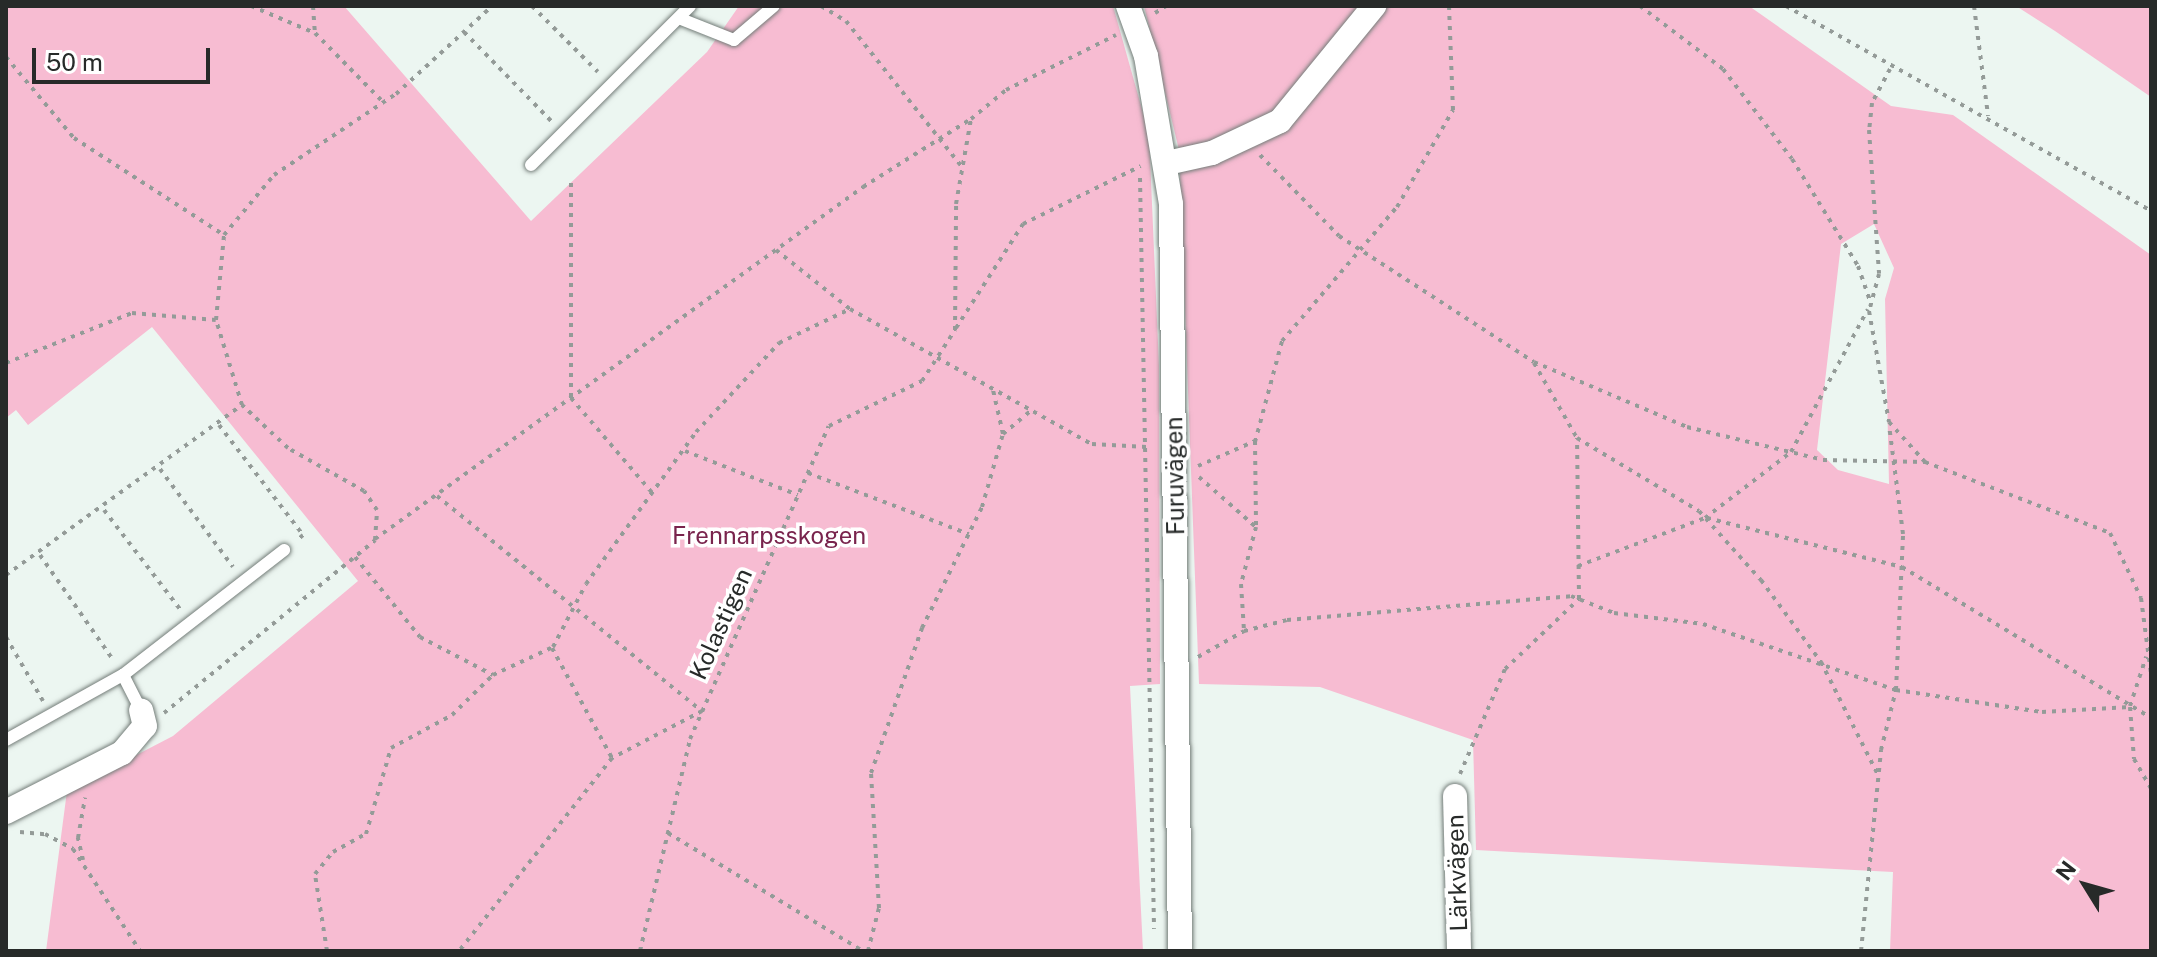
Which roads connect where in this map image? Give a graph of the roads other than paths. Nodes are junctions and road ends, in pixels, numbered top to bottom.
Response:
1 (690, 6) edge
2 (774, 6) edge
3 (1128, 6) edge
4 (1374, 6) edge
5 (681, 19) junction
6 (1167, 163) junction
7 (531, 165) dead end
8 (284, 550) dead end
9 (123, 675) junction
10 (143, 718) joint
11 (6, 740) edge
12 (1455, 796) road end
13 (6, 812) edge
14 (1180, 951) edge
15 (1459, 951) edge

1 - 5 lane
2 - 5 lane
3 - 6 street, Furuvägen
4 - 6 street
5 - 7 lane
6 - 14 street, Furuvägen
8 - 9 lane
9 - 10 lane
9 - 11 lane
10 - 13 street
12 - 15 street, Lärkvägen

